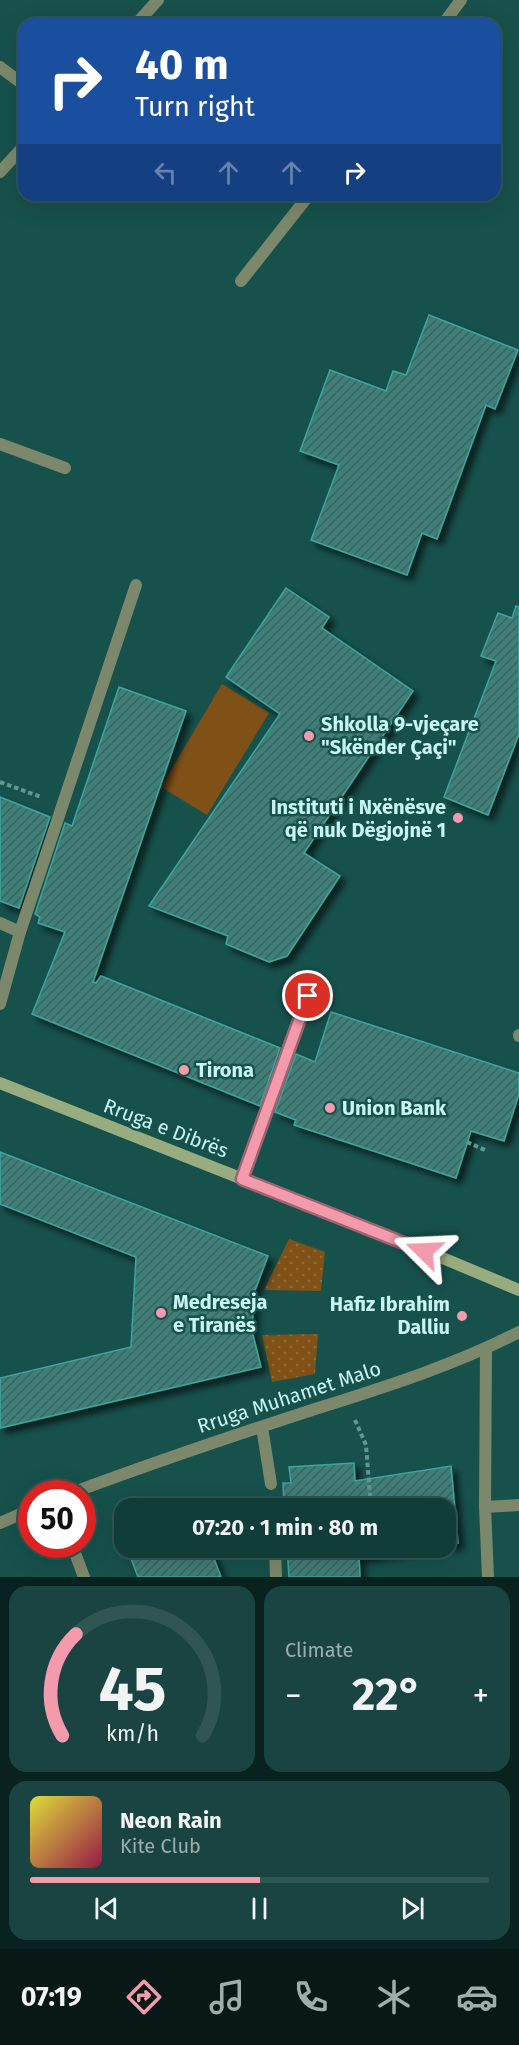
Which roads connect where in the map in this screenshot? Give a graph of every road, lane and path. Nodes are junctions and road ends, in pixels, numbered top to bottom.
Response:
1 (158, 0) edge
2 (461, 0) edge
3 (142, 18) edge
4 (448, 18) edge
5 (0, 67) edge
6 (18, 80) edge
7 (18, 152) edge
8 (0, 172) edge
9 (304, 201) edge
10 (241, 281) dead end
11 (0, 444) edge
12 (65, 468) dead end
13 (136, 585) dead end
14 (0, 782) edge
15 (62, 806) junction
16 (0, 924) edge
17 (20, 932) junction
18 (308, 996) dead end
19 (0, 1004) edge
20 (0, 1083) edge
21 (467, 1142) dead end
22 (485, 1150) dead end
23 (242, 1179) junction
24 (519, 1290) edge
25 (519, 1332) edge
26 (486, 1349) junction
27 (353, 1417) dead end
28 (262, 1426) junction
29 (96, 1484) edge
30 (271, 1484) dead end
31 (370, 1498) edge
32 (519, 1505) edge
33 (485, 1507) junction
34 (18, 1515) edge
35 (0, 1523) edge
36 (77, 1558) edge
37 (275, 1558) edge
38 (84, 1577) edge
39 (276, 1577) edge
40 (488, 1577) edge

1 - 3 street
2 - 4 street
5 - 6 street
7 - 8 street
9 - 10 street
11 - 12 street
13 - 15 street
14 - 15 path
15 - 17 street
16 - 17 street
17 - 19 street
18 - 23 street
20 - 23 main road, Rruga e Dibrës
21 - 22 path
23 - 24 main road, Rruga e Dibrës
25 - 26 street, Rruga Muhamet Malo
26 - 28 street, Rruga Muhamet Malo
26 - 33 street
27 - 31 path
28 - 29 street, Rruga Muhamet Malo
28 - 30 street
32 - 33 street
33 - 40 street
34 - 35 street
36 - 38 street
37 - 39 street

